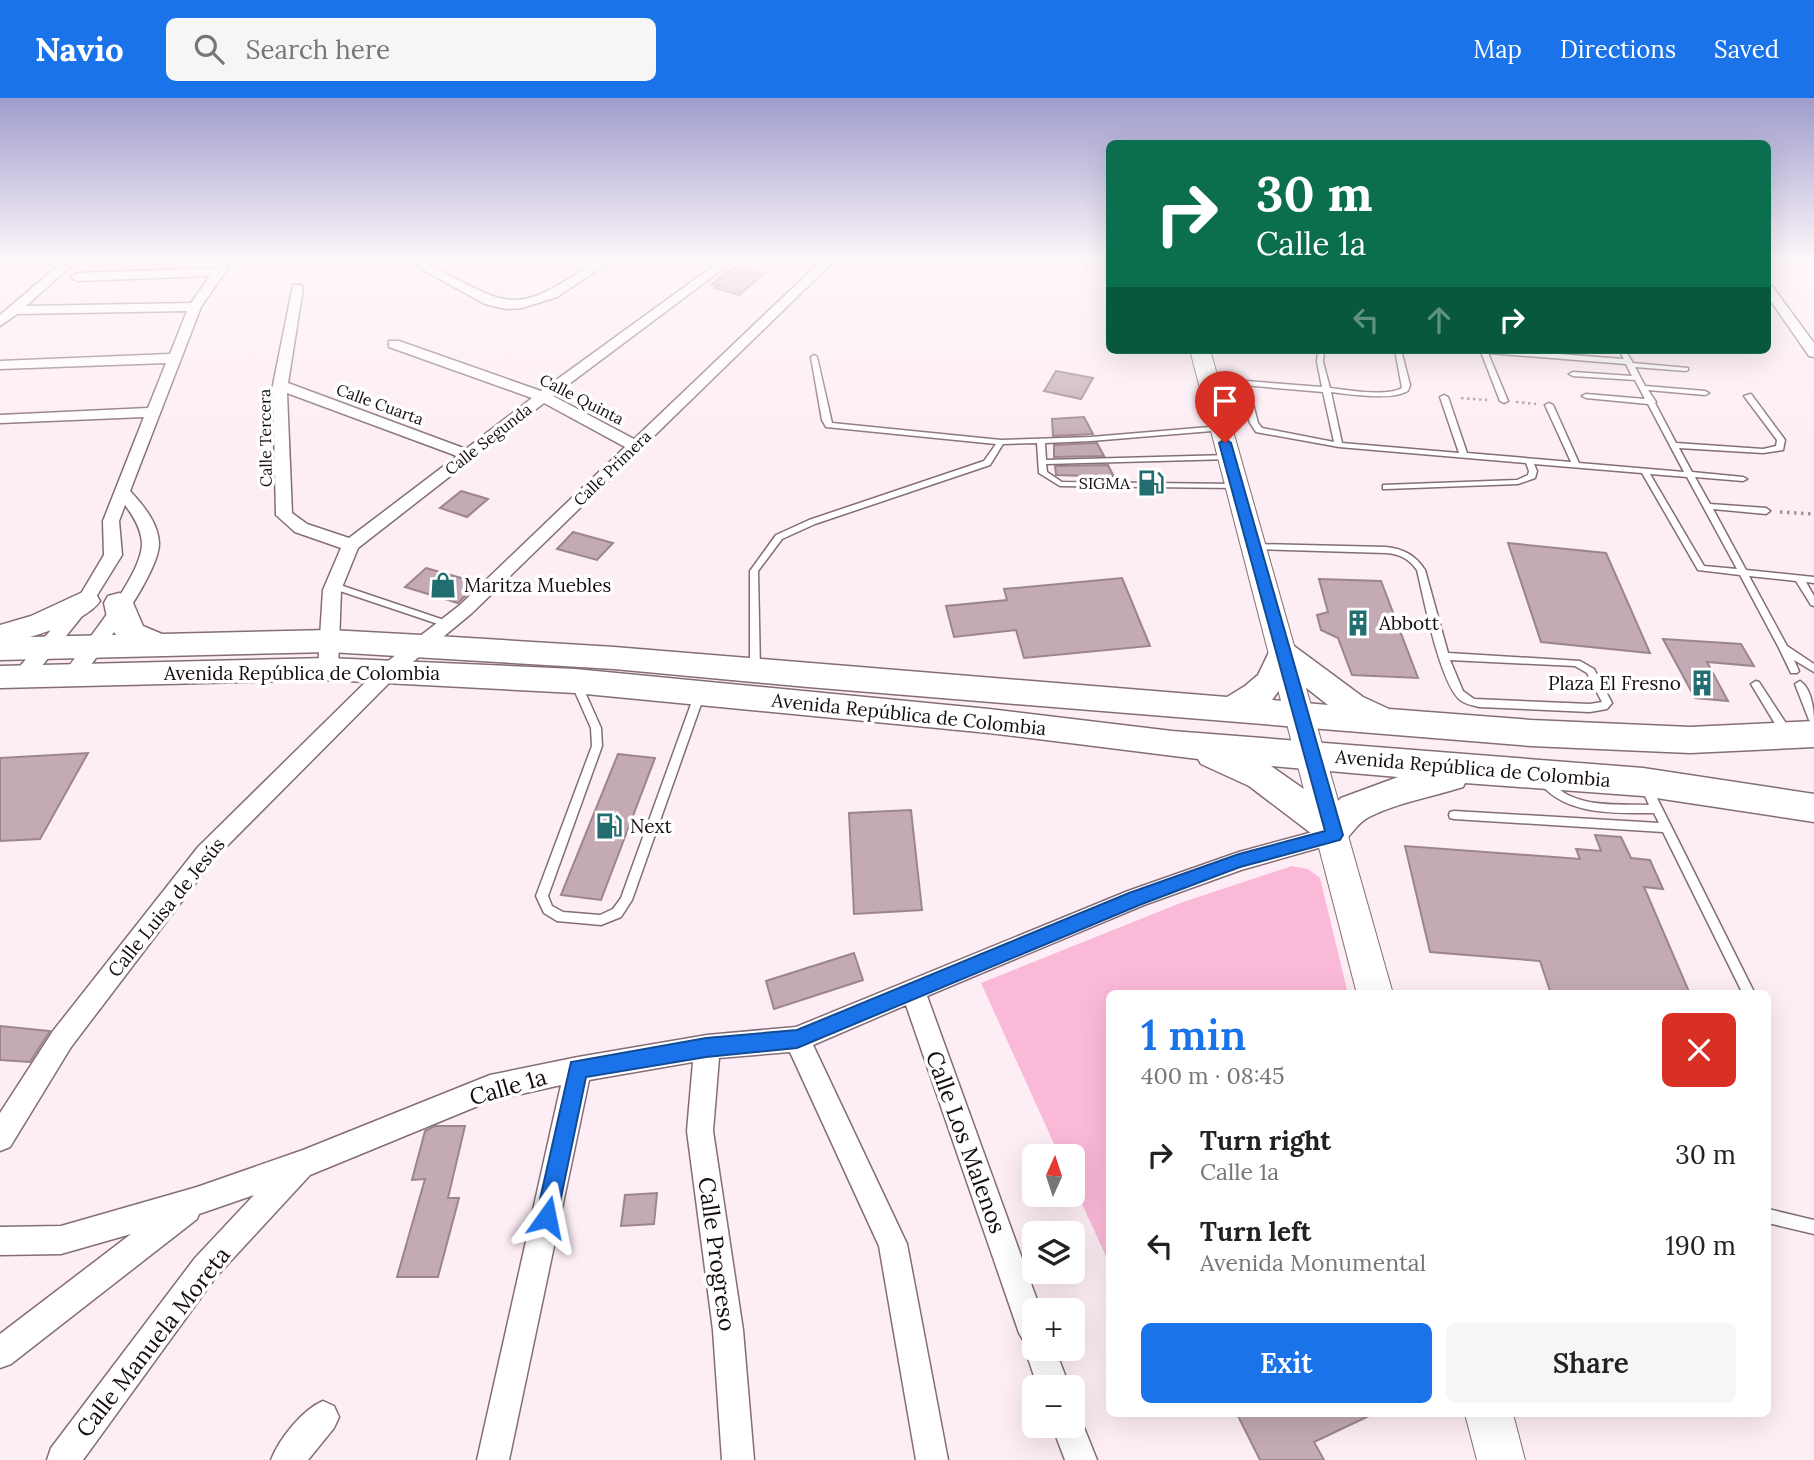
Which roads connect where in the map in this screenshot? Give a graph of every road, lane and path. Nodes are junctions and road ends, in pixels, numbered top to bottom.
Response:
1 (189, 323) edge
2 (291, 323) edge
3 (644, 323) edge
4 (764, 323) edge
5 (1792, 323) edge
6 (394, 344) dead end
7 (1814, 353) edge
8 (1201, 354) edge
9 (1321, 354) edge
10 (1399, 354) edge
11 (1485, 354) edge
12 (1529, 354) edge
13 (1624, 354) edge
14 (814, 357) dead end
15 (175, 358) junction
16 (1630, 363) junction
17 (0, 365) edge
18 (1686, 369) dead end
19 (1573, 374) dead end
20 (1639, 379) junction
21 (1208, 380) junction
22 (280, 385) junction
23 (1644, 388) junction
24 (1326, 390) junction
25 (1705, 393) dead end
26 (1586, 396) dead end
27 (1748, 396) dead end
28 (543, 397) junction
29 (1444, 397) dead end
30 (1248, 400) dead end
31 (1503, 401) dead end
32 (1652, 402) junction
33 (1549, 405) dead end
34 (155, 412) junction
35 (0, 419) edge
36 (1221, 428) junction
37 (1041, 441) junction
38 (1002, 442) junction
39 (1339, 445) junction
40 (1673, 445) junction
41 (635, 446) junction
42 (468, 455) junction
43 (1464, 456) junction
44 (1229, 457) junction
45 (1529, 461) junction
46 (1042, 462) junction
47 (1576, 465) junction
48 (1645, 471) junction
49 (1690, 475) junction
50 (1743, 479) dead end
51 (1237, 486) junction
52 (1386, 487) dead end
53 (122, 492) junction
54 (1707, 506) junction
55 (1766, 511) joint
56 (1814, 514) edge
57 (351, 545) junction
58 (1254, 547) junction
59 (150, 548) junction
60 (113, 555) junction
61 (1744, 573) junction
62 (1799, 578) junction
63 (1814, 580) edge
64 (334, 586) junction
65 (85, 601) junction
66 (119, 603) junction
67 (1814, 603) edge
68 (447, 624) junction
69 (0, 636) edge
70 (163, 646) junction
71 (421, 646) junction
72 (91, 648) junction
73 (1784, 648) junction
74 (0, 649) edge
75 (46, 649) junction
76 (1283, 654) junction
77 (329, 655) junction
78 (1445, 656) junction
79 (1814, 669) edge
80 (390, 670) junction
81 (755, 670) junction
82 (618, 671) junction
83 (1794, 671) dead end
84 (73, 676) junction
85 (11, 677) edge
86 (575, 681) junction
87 (1756, 684) dead end
88 (1800, 684) dead end
89 (700, 693) junction
90 (1229, 710) junction
91 (1301, 716) junction
92 (1391, 723) junction
93 (1806, 730) edge
94 (1172, 744) junction
95 (1310, 754) junction
96 (1493, 772) junction
97 (1650, 795) junction
98 (1814, 808) edge
99 (1454, 815) dead end
100 (1666, 828) junction
101 (1334, 833) junction
102 (1375, 990) edge
103 (1747, 990) edge
104 (913, 991) junction
105 (797, 1039) junction
106 (706, 1047) junction
107 (578, 1069) junction
108 (0, 1137) edge
109 (303, 1164) junction
110 (197, 1201) junction
111 (1771, 1217) edge
112 (1814, 1227) edge
113 (0, 1241) edge
114 (1022, 1299) edge
115 (0, 1353) edge
116 (323, 1417) dead end
117 (1490, 1417) edge
118 (1073, 1438) edge
119 (63, 1460) edge
120 (288, 1460) edge
121 (493, 1460) edge
122 (738, 1460) edge
123 (932, 1460) edge
124 (1081, 1460) edge
125 (1501, 1460) edge

1 - 15 street
2 - 22 street, Calle Tercera
3 - 28 street, Calle Segunda
4 - 41 street, Calle Primera
5 - 7 street
6 - 28 street, Calle Quinta
8 - 21 main road
9 - 24 lane
10 - 24 lane
11 - 31 lane
12 - 16 lane
13 - 16 lane
14 - 38 lane
15 - 17 street
15 - 34 street
16 - 18 lane
16 - 20 lane
19 - 20 lane
20 - 23 lane
21 - 24 lane
21 - 36 main road
22 - 42 street, Calle Cuarta
22 - 57 street, Calle Tercera
23 - 25 lane
23 - 32 lane
24 - 39 lane
26 - 32 lane
27 - 40 lane
28 - 41 street, Calle Quinta
28 - 42 street, Calle Segunda
29 - 43 lane
30 - 39 lane
32 - 40 lane
33 - 47 lane
34 - 35 street
34 - 53 street
36 - 37 lane
36 - 44 main road
37 - 38 lane
37 - 46 lane
38 - 81 lane
39 - 43 lane
40 - 49 lane
41 - 68 street, Calle Primera
42 - 57 street, Calle Segunda
43 - 45 lane
44 - 46 lane
44 - 51 main road
45 - 47 lane
45 - 52 lane
46 - 51 lane
47 - 48 lane
48 - 49 lane
48 - 61 lane
49 - 50 lane
49 - 54 lane
51 - 58 main road
53 - 59 street
53 - 60 street
54 - 55 lane
54 - 61 lane
55 - 56 path
57 - 64 street, Calle Segunda
58 - 76 main road
58 - 78 lane
59 - 60 street
59 - 66 street
60 - 65 street
61 - 62 lane
61 - 73 lane
62 - 63 lane
62 - 67 lane
64 - 68 lane
64 - 77 street, Calle Segunda
65 - 69 main road
65 - 75 street
66 - 70 main road
66 - 72 street
68 - 71 street, Calle Primera
70 - 72 main road, Avenida República de Colombia
70 - 77 main road, Avenida República de Colombia
71 - 77 main road, Avenida República de Colombia
71 - 80 street, Calle Primera
71 - 82 main road, Avenida República de Colombia
72 - 75 main road, Avenida República de Colombia
72 - 84 street
73 - 79 lane
73 - 83 lane
74 - 75 main road, Avenida República de Colombia
75 - 85 street
76 - 90 main road
76 - 91 main road
76 - 92 main road
77 - 80 main road, Avenida República de Colombia
77 - 84 main road, Avenida República de Colombia
78 - 78 lane
80 - 86 main road, Avenida República de Colombia
80 - 108 street, Calle Luisa de Jesús
81 - 82 main road, Avenida República de Colombia
81 - 90 main road, Avenida República de Colombia
82 - 86 main road, Avenida República de Colombia
82 - 89 main road, Avenida República de Colombia
84 - 85 main road, Avenida República de Colombia
86 - 89 lane
87 - 93 lane
88 - 93 lane
89 - 94 main road, Avenida República de Colombia
90 - 91 main road, Avenida República de Colombia
91 - 92 main road, Avenida República de Colombia
91 - 95 main road
92 - 93 main road, Avenida República de Colombia
94 - 95 main road, Avenida República de Colombia
94 - 101 main road
95 - 96 main road, Avenida República de Colombia
95 - 101 main road
96 - 97 main road, Avenida República de Colombia
96 - 101 main road
97 - 98 main road, Avenida República de Colombia
97 - 100 lane
99 - 100 lane
100 - 103 lane
101 - 102 main road
101 - 104 street, Calle 1a
104 - 105 street, Calle 1a
104 - 114 street, Calle Los Malenos
105 - 106 street, Calle 1a
105 - 123 street
106 - 107 street, Calle 1a
106 - 122 street, Calle Progreso
107 - 109 street, Calle 1a
107 - 121 street
109 - 110 street, Calle 1a
109 - 119 street, Calle Manuela Moreta
110 - 113 street, Calle 1a
110 - 115 street
111 - 112 lane
116 - 120 street
117 - 125 main road
118 - 124 street

